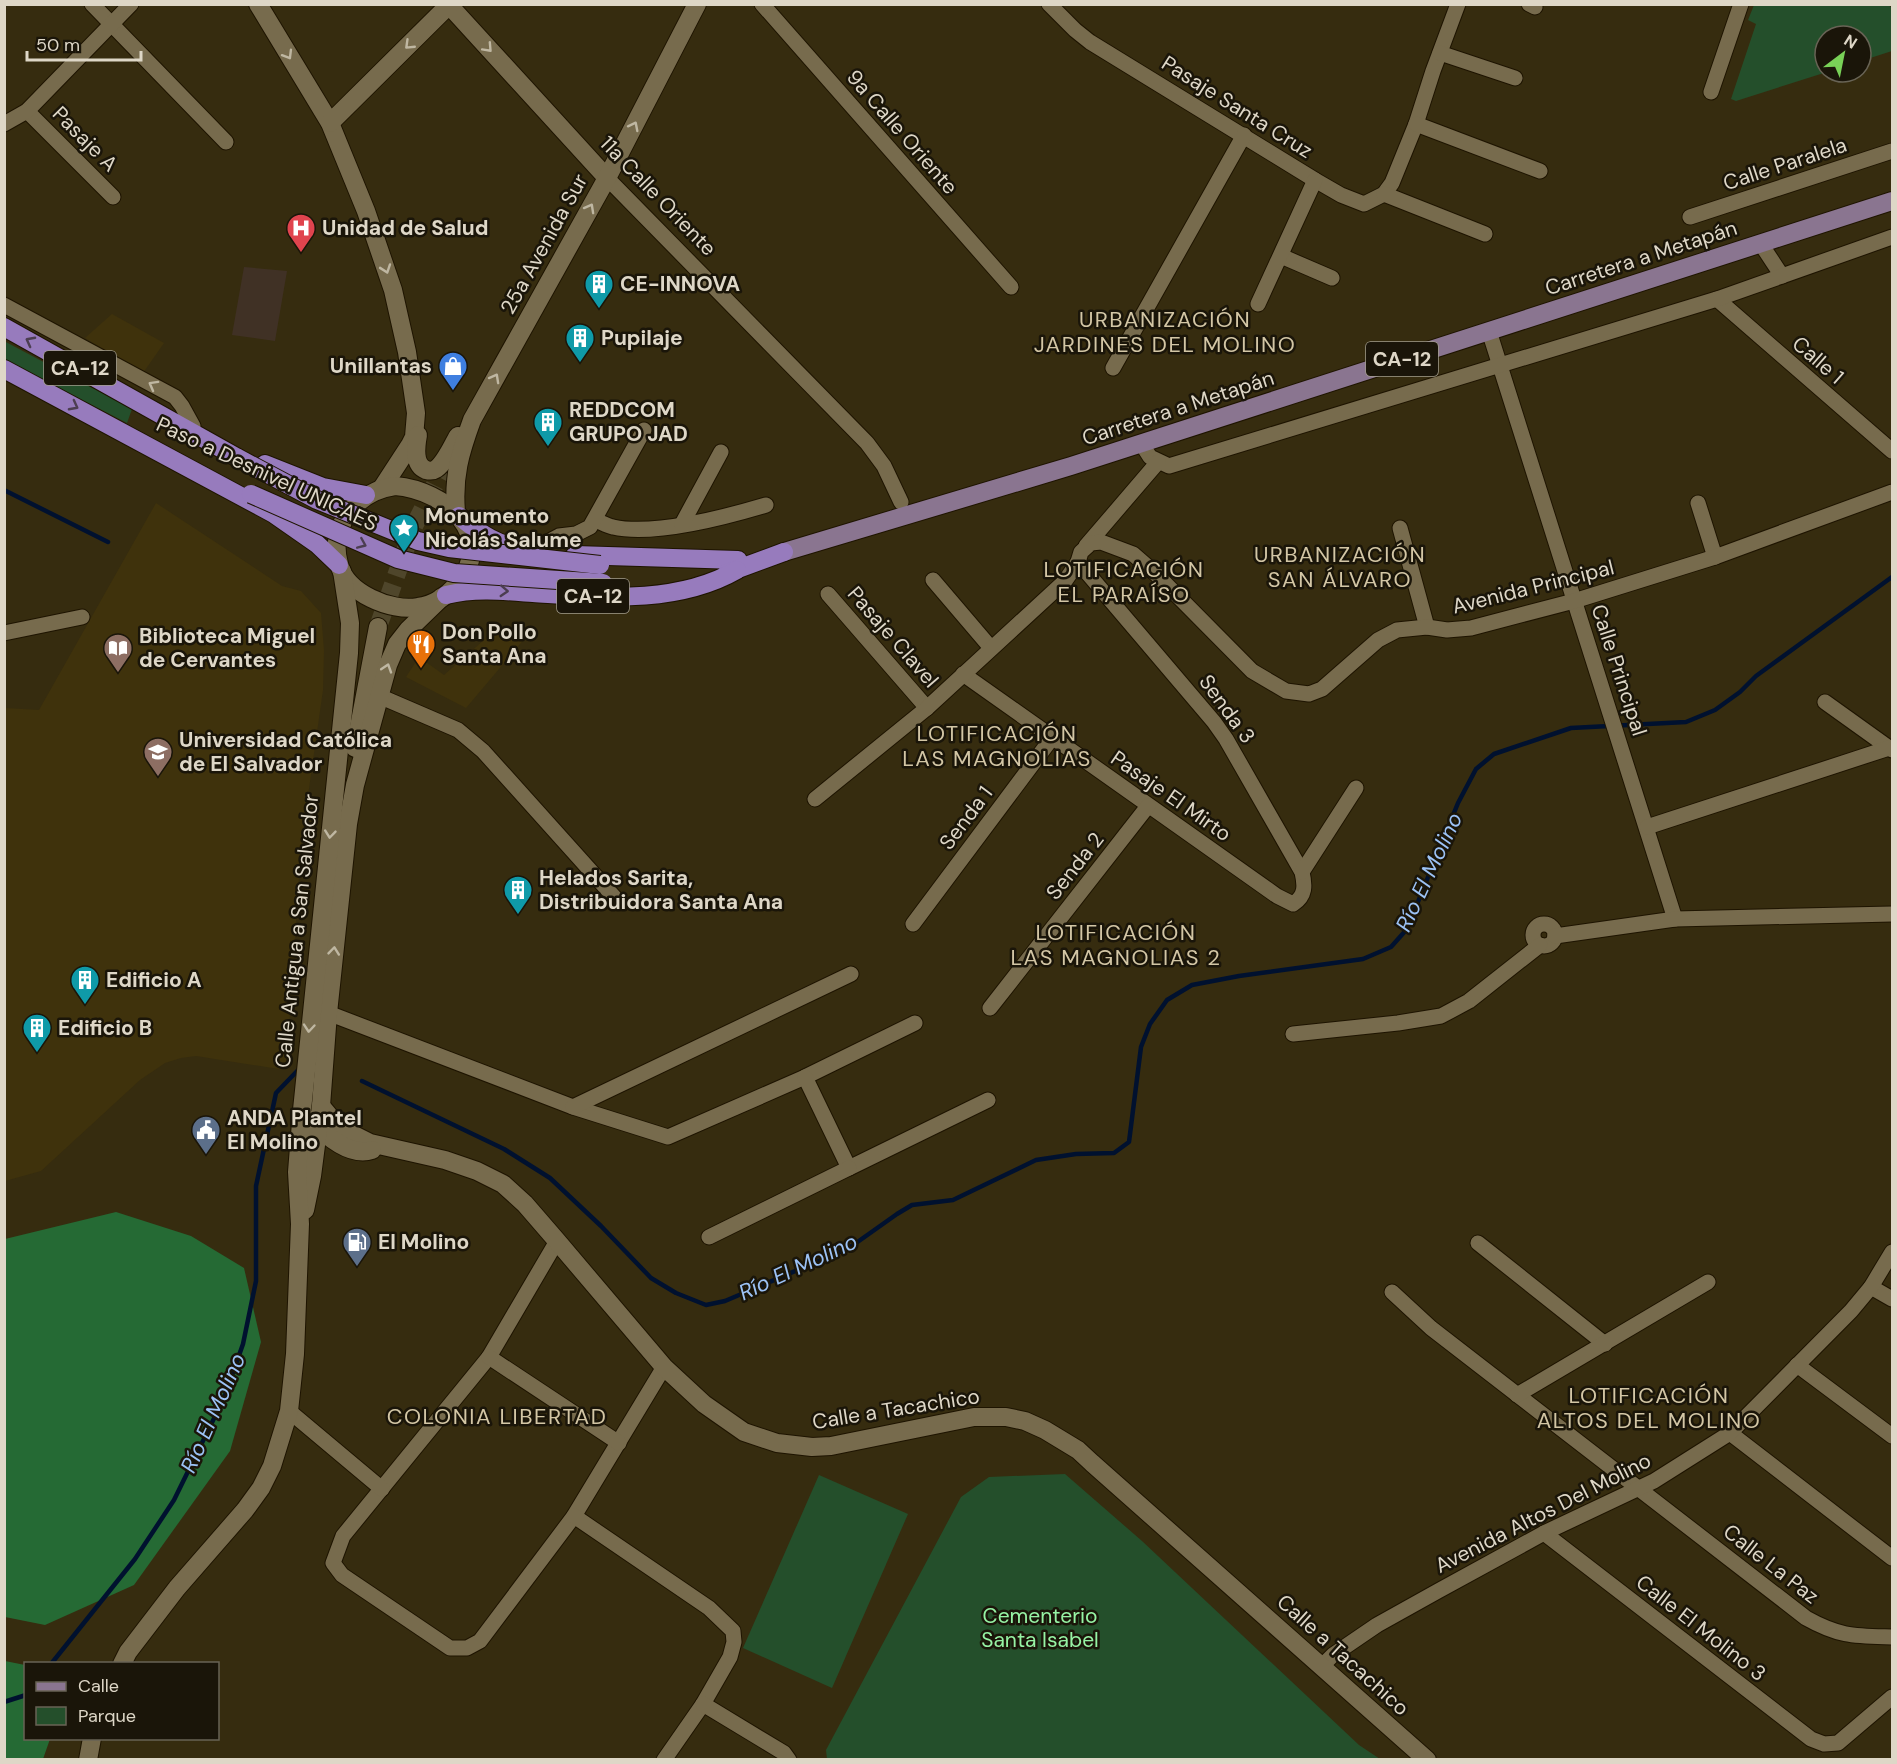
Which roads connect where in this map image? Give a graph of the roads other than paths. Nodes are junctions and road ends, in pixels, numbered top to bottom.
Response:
1 (92, 4) edge
2 (131, 4) edge
3 (258, 4) edge
4 (697, 4) edge
5 (762, 4) edge
6 (1049, 4) edge
7 (1458, 4) edge
8 (1741, 4) edge
9 (449, 5) edge
10 (112, 25) junction
11 (1440, 53) junction
12 (1515, 78) dead end
13 (1711, 92) dead end
14 (27, 111) junction
15 (330, 123) junction
16 (4, 124) edge
17 (1416, 124) junction
18 (1244, 135) junction
19 (226, 142) dead end
20 (1893, 151) edge
21 (1539, 171) dead end
22 (607, 177) junction
23 (1315, 180) junction
24 (1384, 194) junction
25 (113, 197) dead end
26 (1893, 201) edge
27 (1690, 217) dead end
28 (1485, 234) dead end
29 (1893, 237) edge
30 (1761, 244) junction
31 (1281, 256) junction
32 (1782, 276) junction
33 (1332, 278) dead end
34 (1011, 286) dead end
35 (1717, 299) junction
36 (1258, 304) dead end
37 (4, 305) edge
38 (4, 327) edge
39 (1489, 331) junction
40 (1500, 367) junction
41 (1113, 368) dead end
42 (4, 369) edge
43 (415, 400) junction
44 (154, 410) junction
45 (476, 413) junction
46 (106, 423) junction
47 (193, 426) junction
48 (644, 430) dead end
49 (1141, 443) junction
50 (721, 452) dead end
51 (1893, 452) edge
52 (1158, 462) junction
53 (443, 469) tunnel mouth
54 (374, 492) junction
55 (1893, 492) edge
56 (1698, 503) dead end
57 (766, 505) dead end
58 (905, 509) junction
59 (458, 514) junction
60 (596, 520) junction
61 (682, 524) junction
62 (1400, 528) dead end
63 (1088, 544) junction
64 (533, 550) junction
65 (784, 552) joint
66 (580, 555) junction
67 (1714, 557) junction
68 (1078, 562) junction
69 (737, 565) junction
70 (340, 568) junction
71 (601, 574) junction
72 (933, 580) dead end
73 (828, 594) dead end
74 (579, 595) junction
75 (444, 596) junction
76 (1574, 601) junction
77 (81, 617) dead end
78 (378, 627) tunnel mouth
79 (1427, 627) junction
80 (4, 633) edge
81 (991, 648) junction
82 (963, 674) junction
83 (379, 696) junction
84 (1825, 702) dead end
85 (927, 708) junction
86 (1052, 738) junction
87 (1891, 749) edge
88 (355, 785) junction
89 (1356, 788) dead end
90 (815, 799) dead end
91 (1148, 806) junction
92 (1647, 827) junction
93 (1302, 872) junction
94 (615, 898) dead end
95 (1893, 914) edge
96 (1675, 919) junction
97 (913, 924) dead end
98 (851, 974) dead end
99 (990, 1008) dead end
100 (328, 1013) junction
101 (915, 1023) dead end
102 (1293, 1034) dead end
103 (805, 1077) junction
104 (987, 1100) dead end
105 (321, 1106) junction
106 (573, 1107) junction
107 (302, 1110) junction
108 (318, 1128) junction
109 (391, 1148) junction
110 (849, 1168) junction
111 (300, 1224) junction
112 (709, 1237) dead end
113 (557, 1240) junction
114 (1478, 1243) dead end
115 (1893, 1252) edge
116 (1708, 1282) dead end
117 (1871, 1287) junction
118 (1392, 1292) dead end
119 (1893, 1299) edge
120 (1605, 1344) junction
121 (489, 1357) junction
122 (1797, 1365) junction
123 (664, 1367) junction
124 (1517, 1395) junction
125 (289, 1411) junction
126 (1730, 1433) junction
127 (1893, 1436) edge
128 (619, 1443) junction
129 (1638, 1488) junction
130 (382, 1489) junction
131 (574, 1516) junction
132 (1544, 1533) junction
133 (1893, 1558) edge
134 (1893, 1637) edge
135 (123, 1662) edge
136 (1323, 1665) junction
137 (1893, 1697) edge
138 (703, 1704) junction
139 (92, 1740) edge
140 (88, 1760) edge
141 (664, 1760) edge
142 (789, 1760) edge
143 (1427, 1760) edge

1 - 10 street
2 - 10 street
3 -> 15 main road
22 -> 4 main road, 25a Avenida Sur
5 - 34 street, 9a Calle Oriente
6 - 18 street, Pasaje Santa Cruz
7 - 11 street
8 - 13 street
9 -> 15 main road
9 -> 22 main road, 11a Calle Oriente
10 - 14 street
10 - 19 street
11 - 12 street
11 - 17 street
14 - 16 street
14 - 25 street, Pasaje A
15 -> 43 main road
17 - 21 street
17 - 24 street
18 - 23 street, Pasaje Santa Cruz
18 - 41 street
20 - 27 street, Calle Paralela
45 -> 22 main road, 25a Avenida Sur
22 - 58 street, 11a Calle Oriente
23 - 24 street, Pasaje Santa Cruz
23 - 31 street
24 - 28 street
26 - 30 main road, Carretera a Metapán / CA-12
29 - 32 street
30 - 32 street
30 - 39 main road, Carretera a Metapán / CA-12
31 - 33 street
31 - 36 street
32 - 35 street
35 - 40 street
35 - 51 street, Calle 1
47 -> 37 street
44 -> 38 highway, CA-12
39 - 40 street, Calle Principal
39 - 49 main road, Carretera a Metapán / CA-12
40 - 52 street
40 - 76 street, Calle Principal
42 -> 46 highway, CA-12
43 - 45 main road
43 - 54 main road
44 - 47 highway, CA-12
44 - 71 highway, Paso a Desnivel UNICAES, bridge
45 - 53 main road
45 - 59 main road, 25a Avenida Sur
46 - 70 highway, CA-12
46 -> 71 highway, Paso a Desnivel UNICAES, bridge
47 - 54 highway, CA-12
48 - 60 street
49 - 52 street
49 - 58 main road, Carretera a Metapán / CA-12
50 - 61 street
52 - 63 street
54 - 59 main road
54 - 70 main road
55 - 67 street, Avenida Principal
56 - 67 street
57 - 61 street
58 - 65 main road, Carretera a Metapán / CA-12
59 - 64 highway, CA-12
59 - 75 main road
60 - 61 street
60 - 64 street
62 - 79 street
63 - 68 street
63 - 79 street, Avenida Principal
64 - 66 highway, CA-12
65 - 69 highway, Paso a Desnivel UNICAES
66 - 69 highway, CA-12
66 - 74 highway
67 - 76 street, Avenida Principal
68 - 81 street
68 - 93 street, Senda 3
69 - 71 highway, Paso a Desnivel UNICAES
69 - 74 highway, CA-12
70 - 75 main road
70 -> 107 main road, Calle Antigua a San Salvador
72 - 81 street
73 - 85 street, Pasaje Clavel
75 -> 74 highway, CA-12
83 -> 75 main road, Calle Antigua a San Salvador
76 - 79 street, Avenida Principal
76 - 92 street, Calle Principal
77 - 80 street
78 - 88 main road
81 - 82 street
82 - 85 street
82 - 86 street, Pasaje El Mirto
83 - 88 main road, Calle Antigua a San Salvador
83 - 94 street
84 - 87 street
85 - 90 street
86 - 91 street, Pasaje El Mirto
86 - 97 street, Senda 1
87 - 92 street
100 -> 88 main road, Calle Antigua a San Salvador
89 - 93 street
91 - 93 street, Pasaje El Mirto
91 - 99 street, Senda 2
92 - 96 street, Calle Principal
95 - 96 street
96 - 102 street
98 - 106 street
100 - 105 main road, Calle Antigua a San Salvador
100 - 106 street
101 - 103 street
103 - 106 street
103 - 110 street
104 - 110 street
105 - 108 main road, Calle Antigua a San Salvador
105 - 109 main road
107 - 108 main road
107 - 111 main road, Calle Antigua a San Salvador
108 - 109 main road
108 - 111 main road, Calle Antigua a San Salvador
109 - 113 main road, Calle a Tacachico
110 - 112 street
111 - 125 main road, Calle Antigua a San Salvador
113 - 121 street
113 - 123 main road, Calle a Tacachico
114 - 120 street
115 - 117 street, Avenida Altos Del Molino
116 - 120 street
117 - 119 street
117 - 122 street, Avenida Altos Del Molino
118 - 124 street, Calle La Paz
120 - 124 street
121 - 128 street
121 - 130 street
122 - 126 street, Avenida Altos Del Molino
122 - 127 street
123 - 128 street
123 - 136 main road, Calle a Tacachico
124 - 129 street, Calle La Paz
125 - 130 street
125 - 135 main road, Calle Antigua a San Salvador
126 - 129 street, Avenida Altos Del Molino
126 - 133 street
128 - 131 street
129 - 132 street, Avenida Altos Del Molino
129 - 134 street, Calle La Paz
130 - 131 street
131 - 138 street
132 - 136 street, Avenida Altos Del Molino
132 - 137 street, Calle El Molino 3
136 - 143 main road, Calle a Tacachico
138 - 141 street
138 - 142 street
139 - 140 main road

